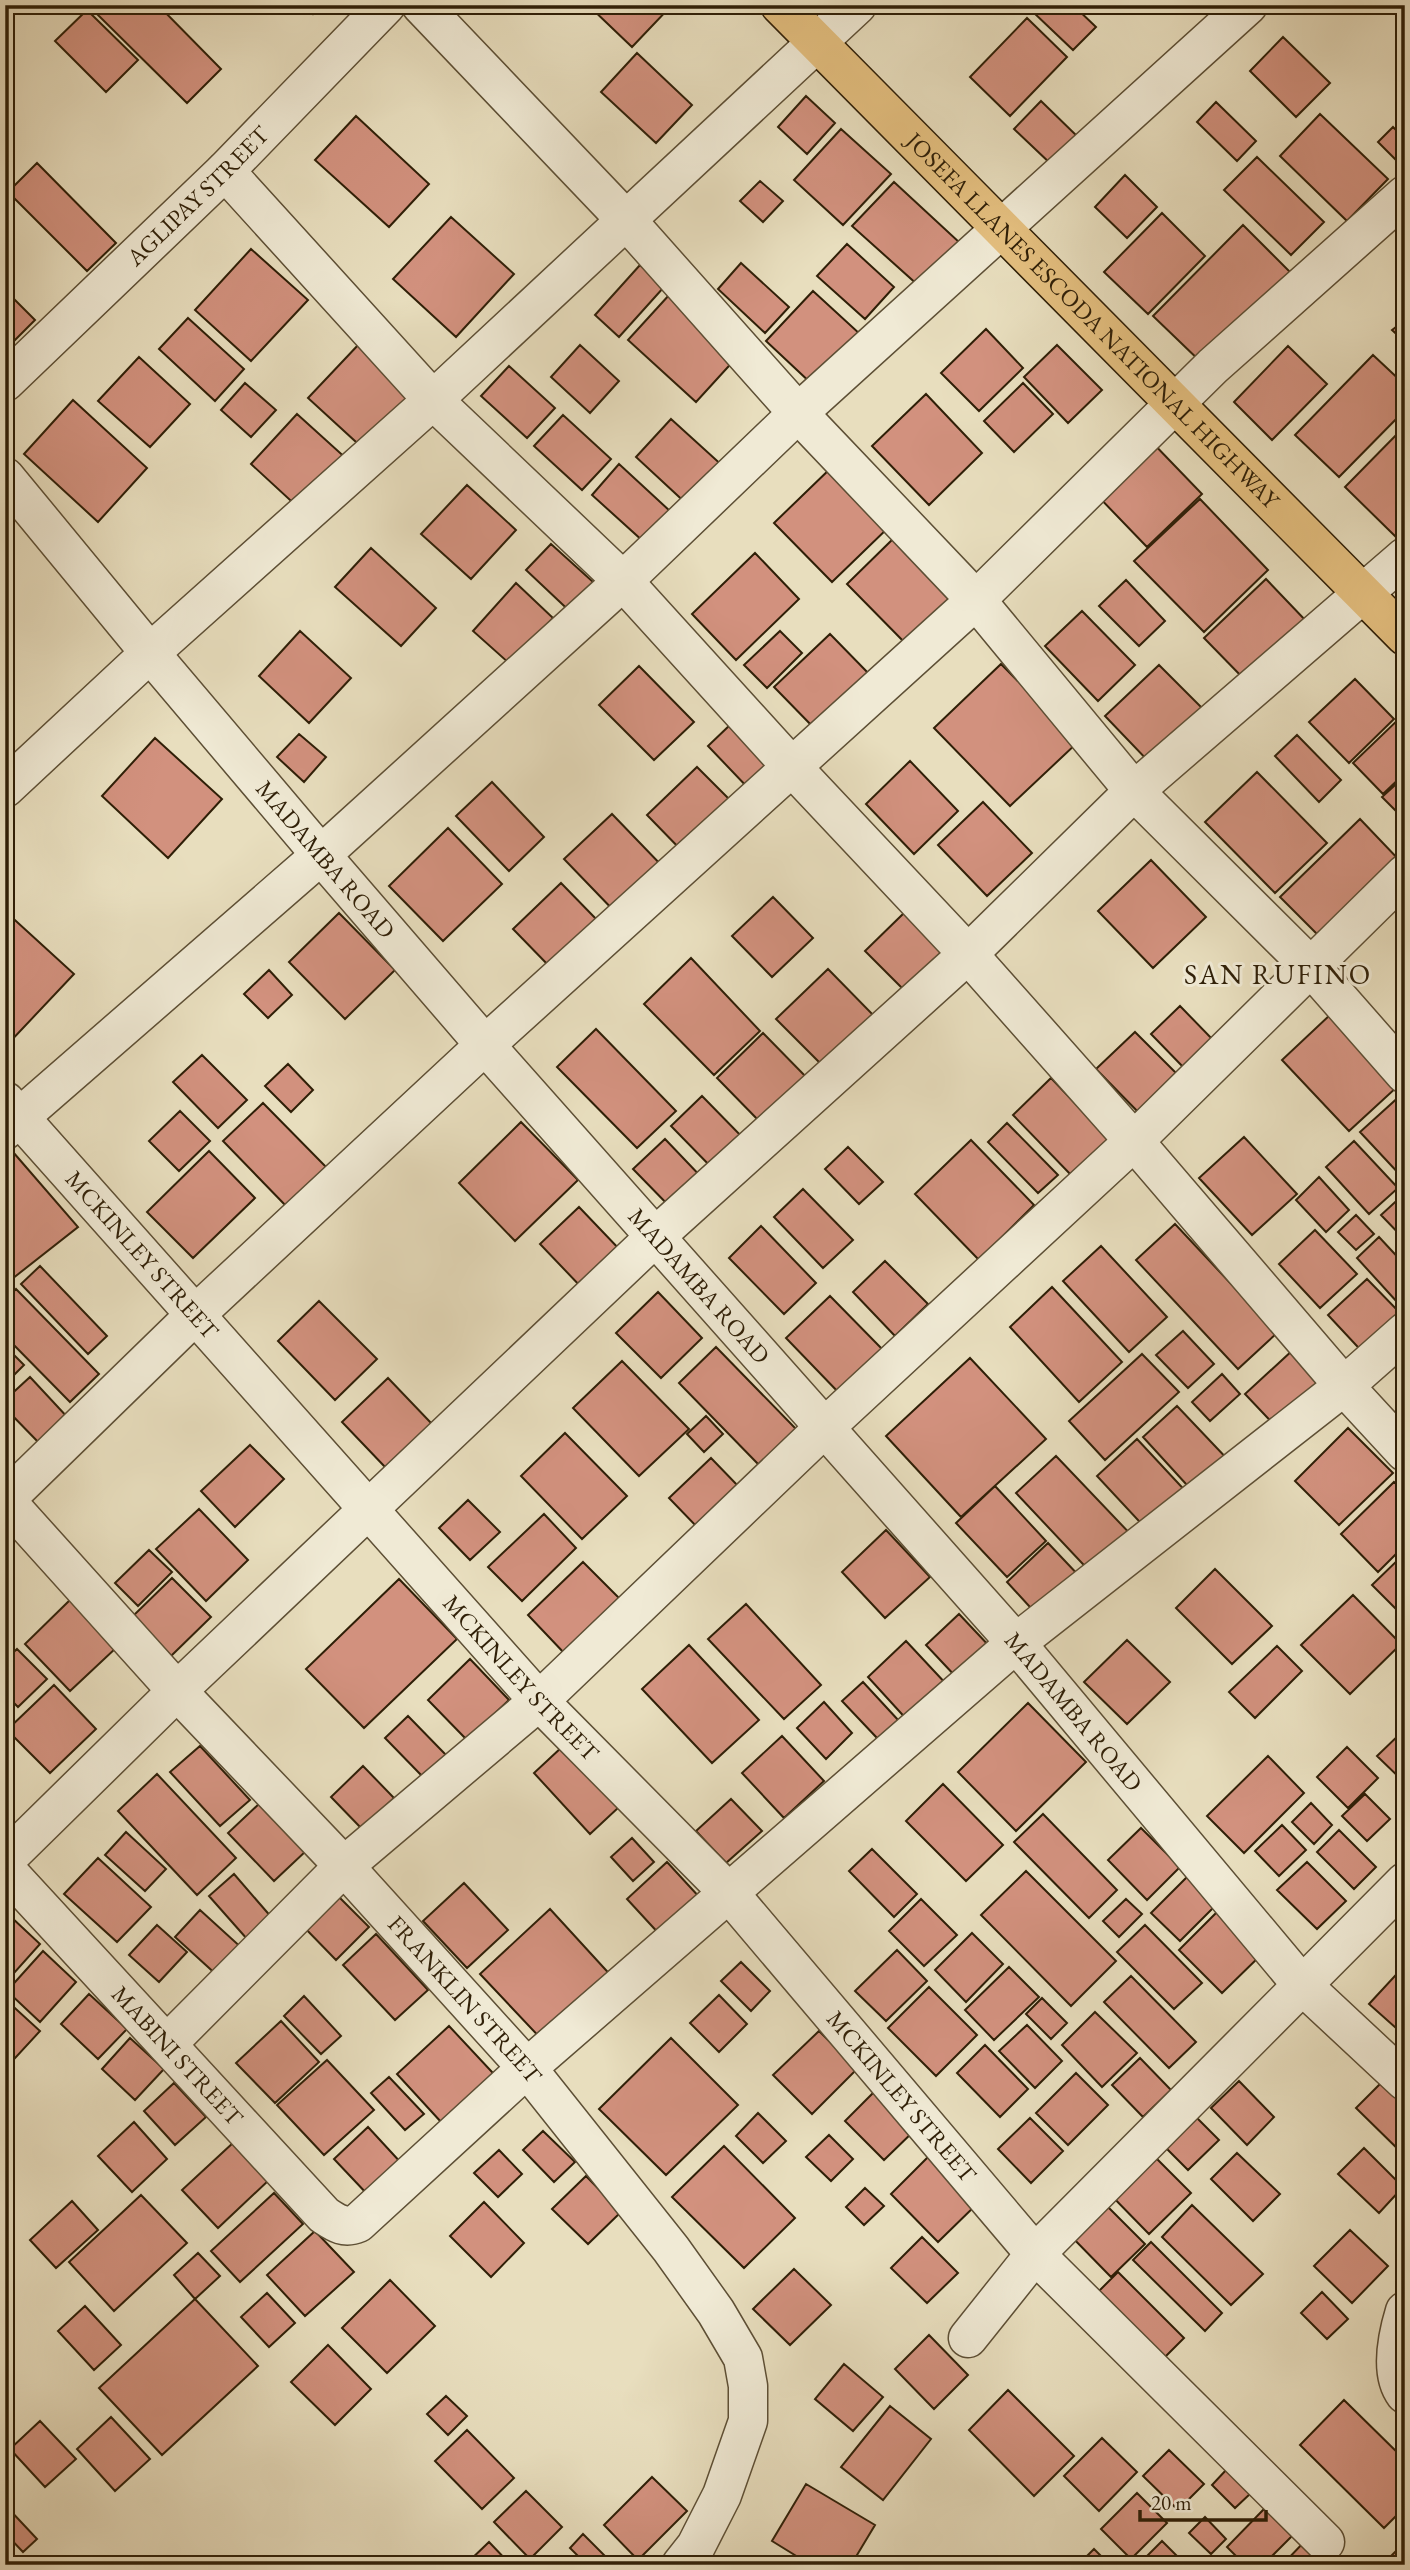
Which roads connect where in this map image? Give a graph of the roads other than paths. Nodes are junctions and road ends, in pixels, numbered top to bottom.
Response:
1 (386, 5) edge
2 (421, 5) edge
3 (780, 5) edge
4 (857, 5) edge
5 (1248, 5) edge
6 (817, 41) junction
7 (225, 171) junction
8 (1405, 195) edge
9 (627, 221) junction
10 (1002, 229) junction
11 (5, 382) edge
12 (433, 400) junction
13 (1175, 403) junction
14 (798, 413) junction
15 (5, 477) edge
16 (1405, 556) edge
17 (623, 581) junction
18 (1364, 594) junction
19 (976, 600) junction
20 (1405, 636) edge
21 (150, 653) junction
22 (792, 766) junction
23 (5, 788) edge
24 (1134, 791) junction
25 (321, 855) junction
26 (1405, 874) edge
27 (968, 954) junction
28 (1311, 967) junction
29 (485, 1045) junction
30 (1405, 1074) edge
31 (10, 1116) edge
32 (1134, 1141) junction
33 (656, 1236) junction
34 (196, 1314) junction
35 (1405, 1332) edge
36 (1344, 1386) junction
37 (824, 1428) junction
38 (1405, 1452) edge
39 (5, 1500) edge
40 (368, 1511) junction
41 (1016, 1643) junction
42 (177, 1692) junction
43 (539, 1701) junction
44 (5, 1860) edge
45 (344, 1866) junction
46 (5, 1869) edge
47 (1405, 1882) edge
48 (729, 1893) junction
49 (1303, 1985) junction
50 (167, 2044) junction
51 (527, 2068) junction
52 (1405, 2081) edge
53 (1035, 2254) junction
54 (1405, 2311) edge
55 (968, 2338) dead end
56 (1405, 2394) edge
57 (1325, 2542) dead end
58 (681, 2565) edge

1 - 7 street, AGLIPAY STREET
2 - 9 street
3 - 6 main road, JOSEFA LLANES ESCODA NATIONAL HIGHWAY
4 - 6 street
5 - 10 street
6 - 9 street
6 - 10 main road, JOSEFA LLANES ESCODA NATIONAL HIGHWAY
7 - 11 street, AGLIPAY STREET
7 - 12 street
8 - 13 street
9 - 12 street
9 - 14 street
10 - 13 main road, JOSEFA LLANES ESCODA NATIONAL HIGHWAY
10 - 14 street
12 - 17 street
12 - 21 street
13 - 18 main road, JOSEFA LLANES ESCODA NATIONAL HIGHWAY
13 - 19 street
14 - 17 street
14 - 19 street
15 - 21 street, MADAMBA ROAD
16 - 18 street
17 - 22 street
17 - 25 street
18 - 20 main road, JOSEFA LLANES ESCODA NATIONAL HIGHWAY
18 - 24 street
19 - 22 street
19 - 24 street
21 - 23 street
21 - 25 street, MADAMBA ROAD
22 - 27 street
22 - 29 street
24 - 27 street
24 - 28 street
25 - 29 street, MADAMBA ROAD
25 - 31 street
26 - 28 street
27 - 32 street
27 - 33 street
28 - 30 street
28 - 32 street
29 - 33 street, MADAMBA ROAD
29 - 34 street
31 - 34 street, MCKINLEY STREET
32 - 36 street
32 - 37 street
33 - 37 street, MADAMBA ROAD
33 - 40 street
34 - 39 street
34 - 40 street, MCKINLEY STREET
35 - 36 street
36 - 38 street
36 - 41 street
37 - 41 street, MADAMBA ROAD
37 - 43 street
39 - 42 street, FRANKLIN STREET
40 - 42 street
40 - 43 street, MCKINLEY STREET
41 - 48 street
41 - 49 street, MADAMBA ROAD
42 - 44 street
42 - 45 street, FRANKLIN STREET
43 - 45 street
43 - 48 street, MCKINLEY STREET
45 - 50 street
45 - 51 street, FRANKLIN STREET
46 - 50 street, MABINI STREET
47 - 49 street
48 - 51 street
48 - 53 street, MCKINLEY STREET
49 - 52 street, MADAMBA ROAD
49 - 53 street
50 - 51 street, MABINI STREET
51 - 58 street, FRANKLIN STREET
53 - 55 street
53 - 57 street, MCKINLEY STREET
54 - 56 street

